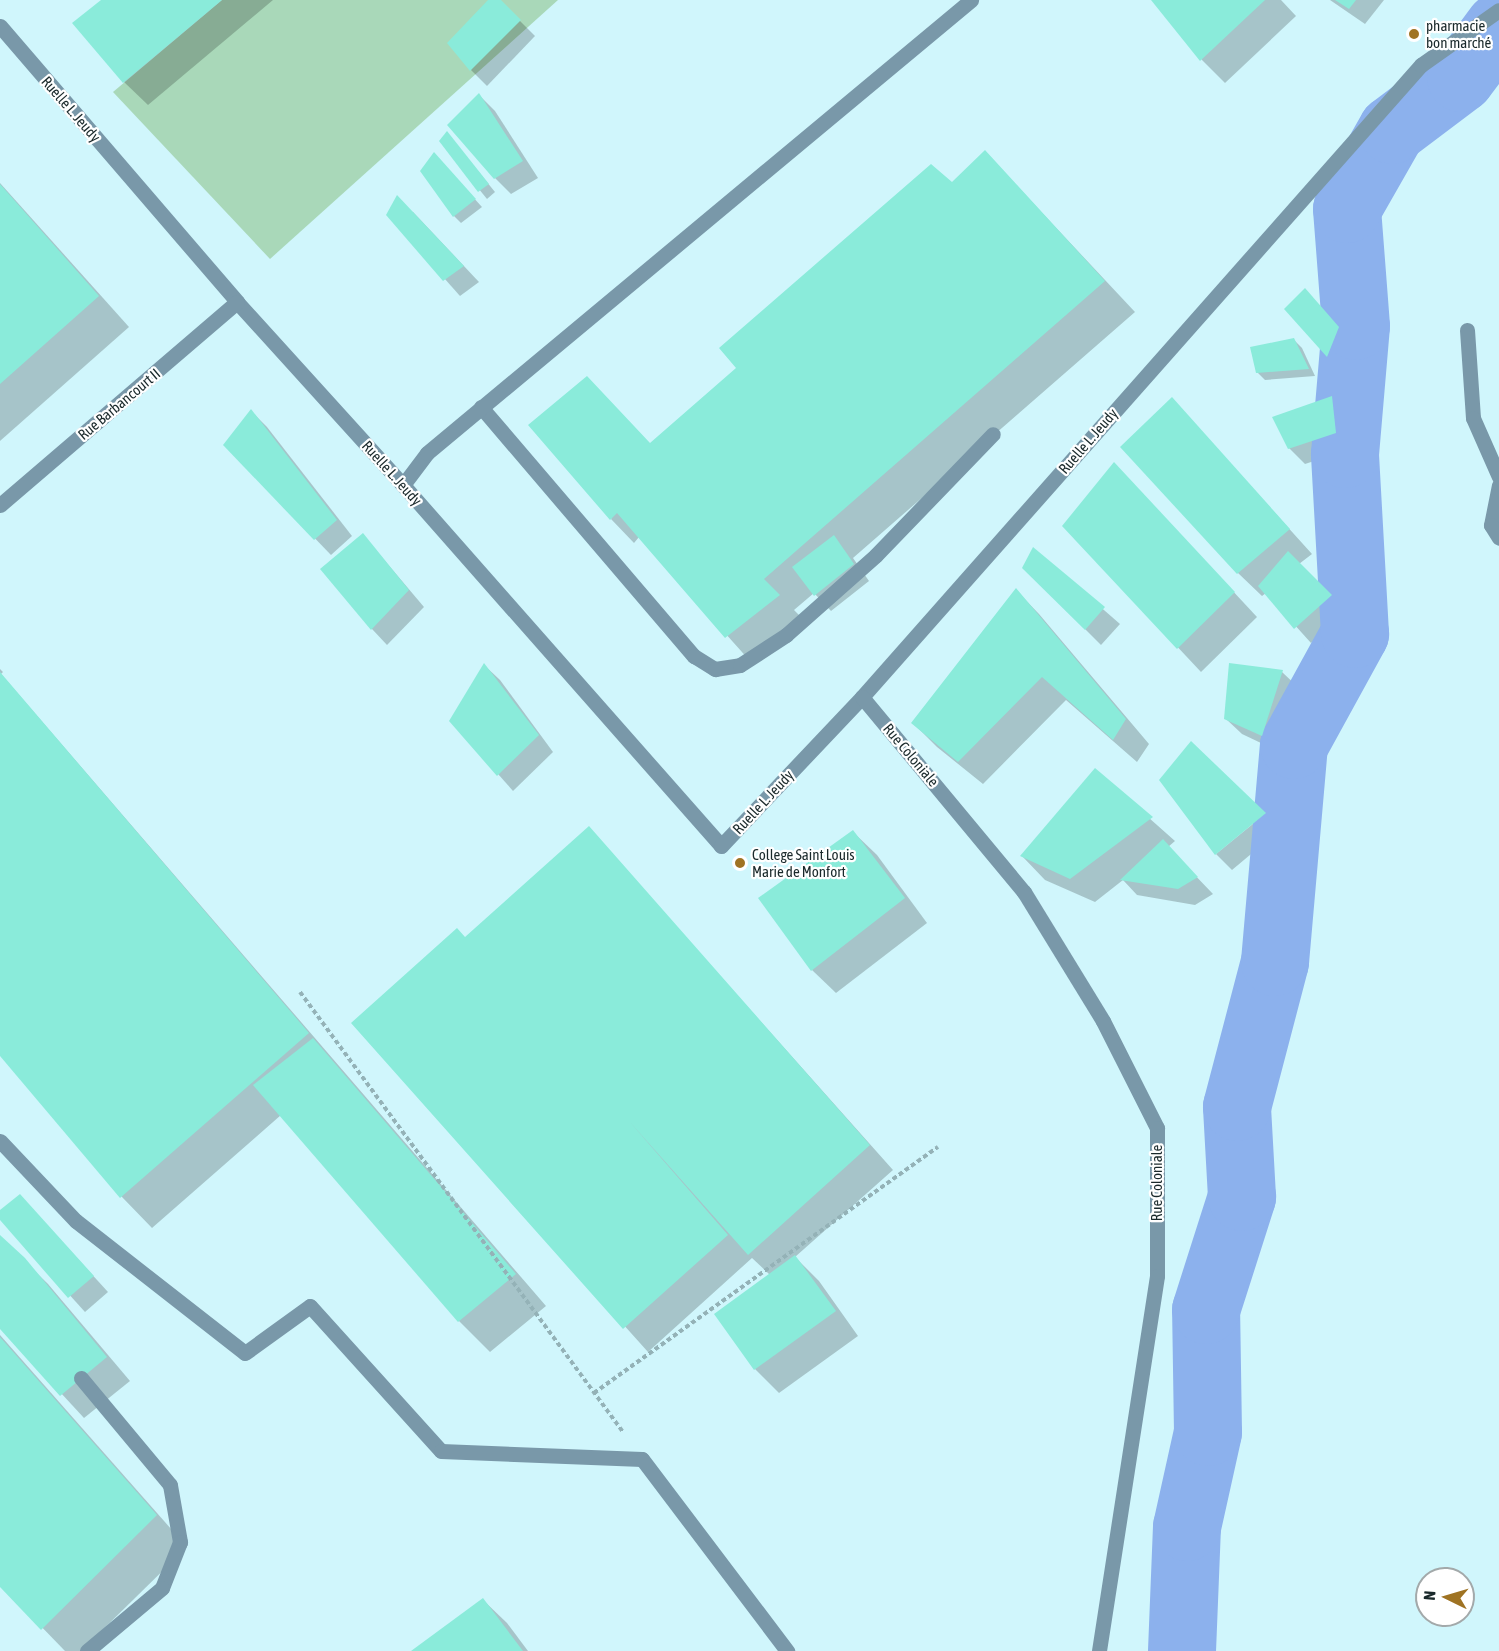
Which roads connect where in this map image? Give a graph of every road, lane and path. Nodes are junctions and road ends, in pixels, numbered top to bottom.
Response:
1 (971, 0) edge
2 (1499, 10) edge
3 (0, 26) edge
4 (237, 302) junction
5 (1467, 330) dead end
6 (481, 407) junction
7 (993, 434) dead end
8 (1499, 477) edge
9 (403, 485) junction
10 (1499, 485) edge
11 (0, 505) edge
12 (1499, 537) edge
13 (862, 697) junction
14 (300, 992) dead end
15 (0, 1141) edge
16 (938, 1147) dead end
17 (81, 1378) dead end
18 (594, 1393) junction
19 (642, 1459) junction
20 (87, 1651) edge
21 (787, 1651) edge
22 (1099, 1651) edge

1 - 6 street
2 - 13 street, Ruelle L. Jeudy
3 - 4 street, Ruelle L. Jeudy
4 - 9 street, Ruelle L. Jeudy
4 - 11 street, Rue Barbancourt II
5 - 8 street
6 - 7 street
6 - 9 street
9 - 13 street, Ruelle L. Jeudy
10 - 12 street
13 - 22 street, Rue Coloniale
14 - 18 path
15 - 19 street
16 - 18 path
17 - 20 street
18 - 19 path
19 - 21 street

